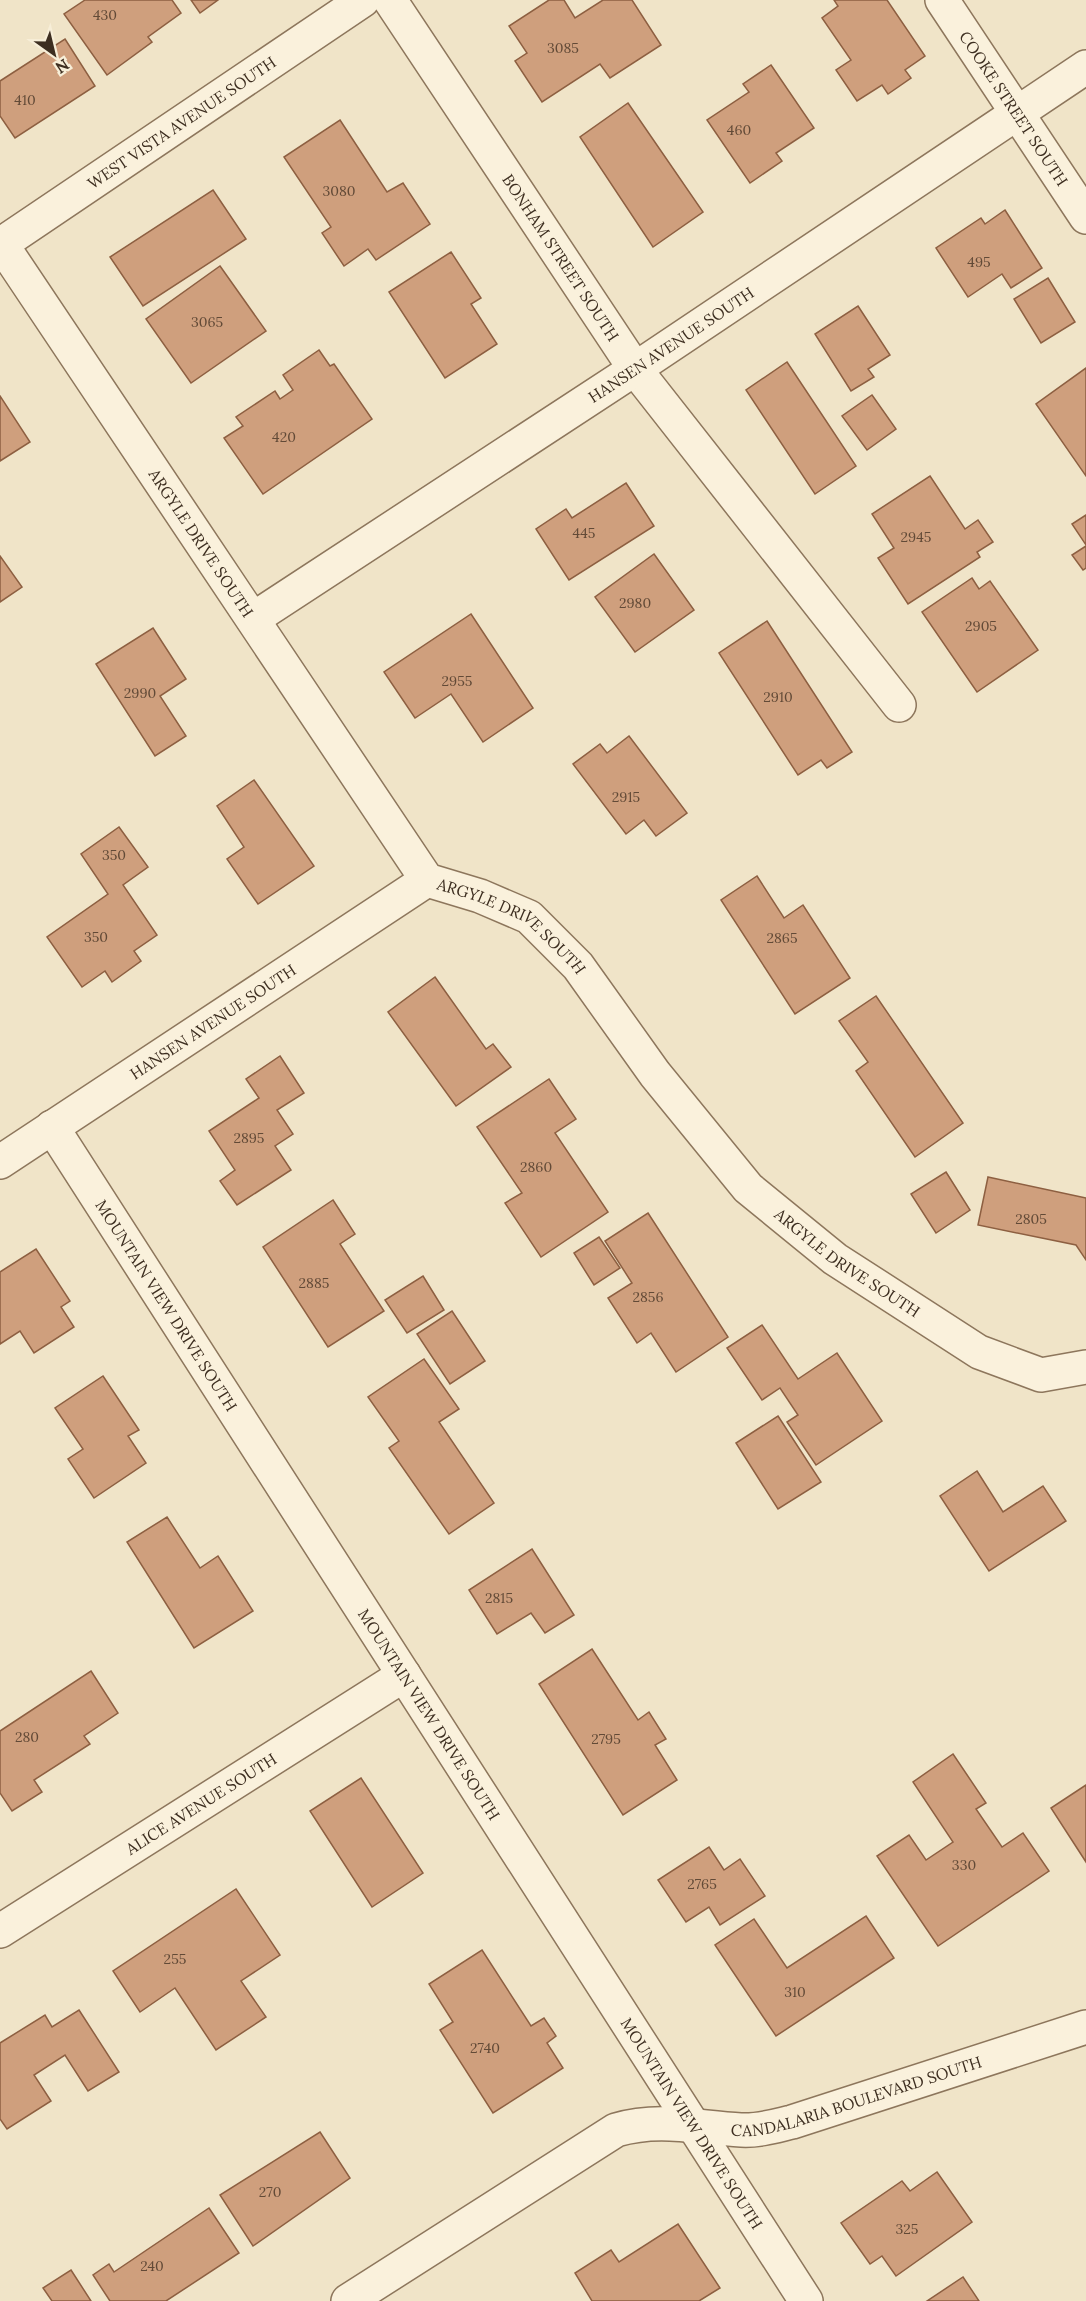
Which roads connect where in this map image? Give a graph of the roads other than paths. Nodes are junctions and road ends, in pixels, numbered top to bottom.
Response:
1 (363, 0) edge
2 (390, 0) edge
3 (942, 0) edge
4 (1086, 67) edge
5 (1016, 114) junction
6 (1086, 217) edge
7 (0, 244) edge
8 (634, 369) junction
9 (253, 619) junction
10 (899, 705) dead end
11 (427, 880) junction
12 (52, 1127) junction
13 (0, 1162) edge
14 (1086, 1367) edge
15 (404, 1676) junction
16 (0, 1931) edge
17 (1086, 2027) edge
18 (691, 2123) junction
19 (348, 2301) edge
20 (806, 2301) edge

1 - 7 street, WEST VISTA AVENUE SOUTH
2 - 8 street, BONHAM STREET SOUTH
3 - 5 street, COOKE STREET SOUTH
4 - 5 street, HANSEN AVENUE SOUTH
5 - 6 street, COOKE STREET SOUTH
5 - 8 street, HANSEN AVENUE SOUTH
7 - 9 street, ARGYLE DRIVE SOUTH
8 - 9 street, HANSEN AVENUE SOUTH
8 - 10 street, BONHAM STREET SOUTH
9 - 11 street, ARGYLE DRIVE SOUTH
11 - 12 street, HANSEN AVENUE SOUTH
11 - 14 street, ARGYLE DRIVE SOUTH
12 - 13 street, HANSEN AVENUE SOUTH
12 - 15 street, MOUNTAIN VIEW DRIVE SOUTH
15 - 16 street, ALICE AVENUE SOUTH
15 - 18 street, MOUNTAIN VIEW DRIVE SOUTH
17 - 18 street, CANDALARIA BOULEVARD SOUTH
18 - 19 street, CANDALARIA BOULEVARD SOUTH
18 - 20 street, MOUNTAIN VIEW DRIVE SOUTH

